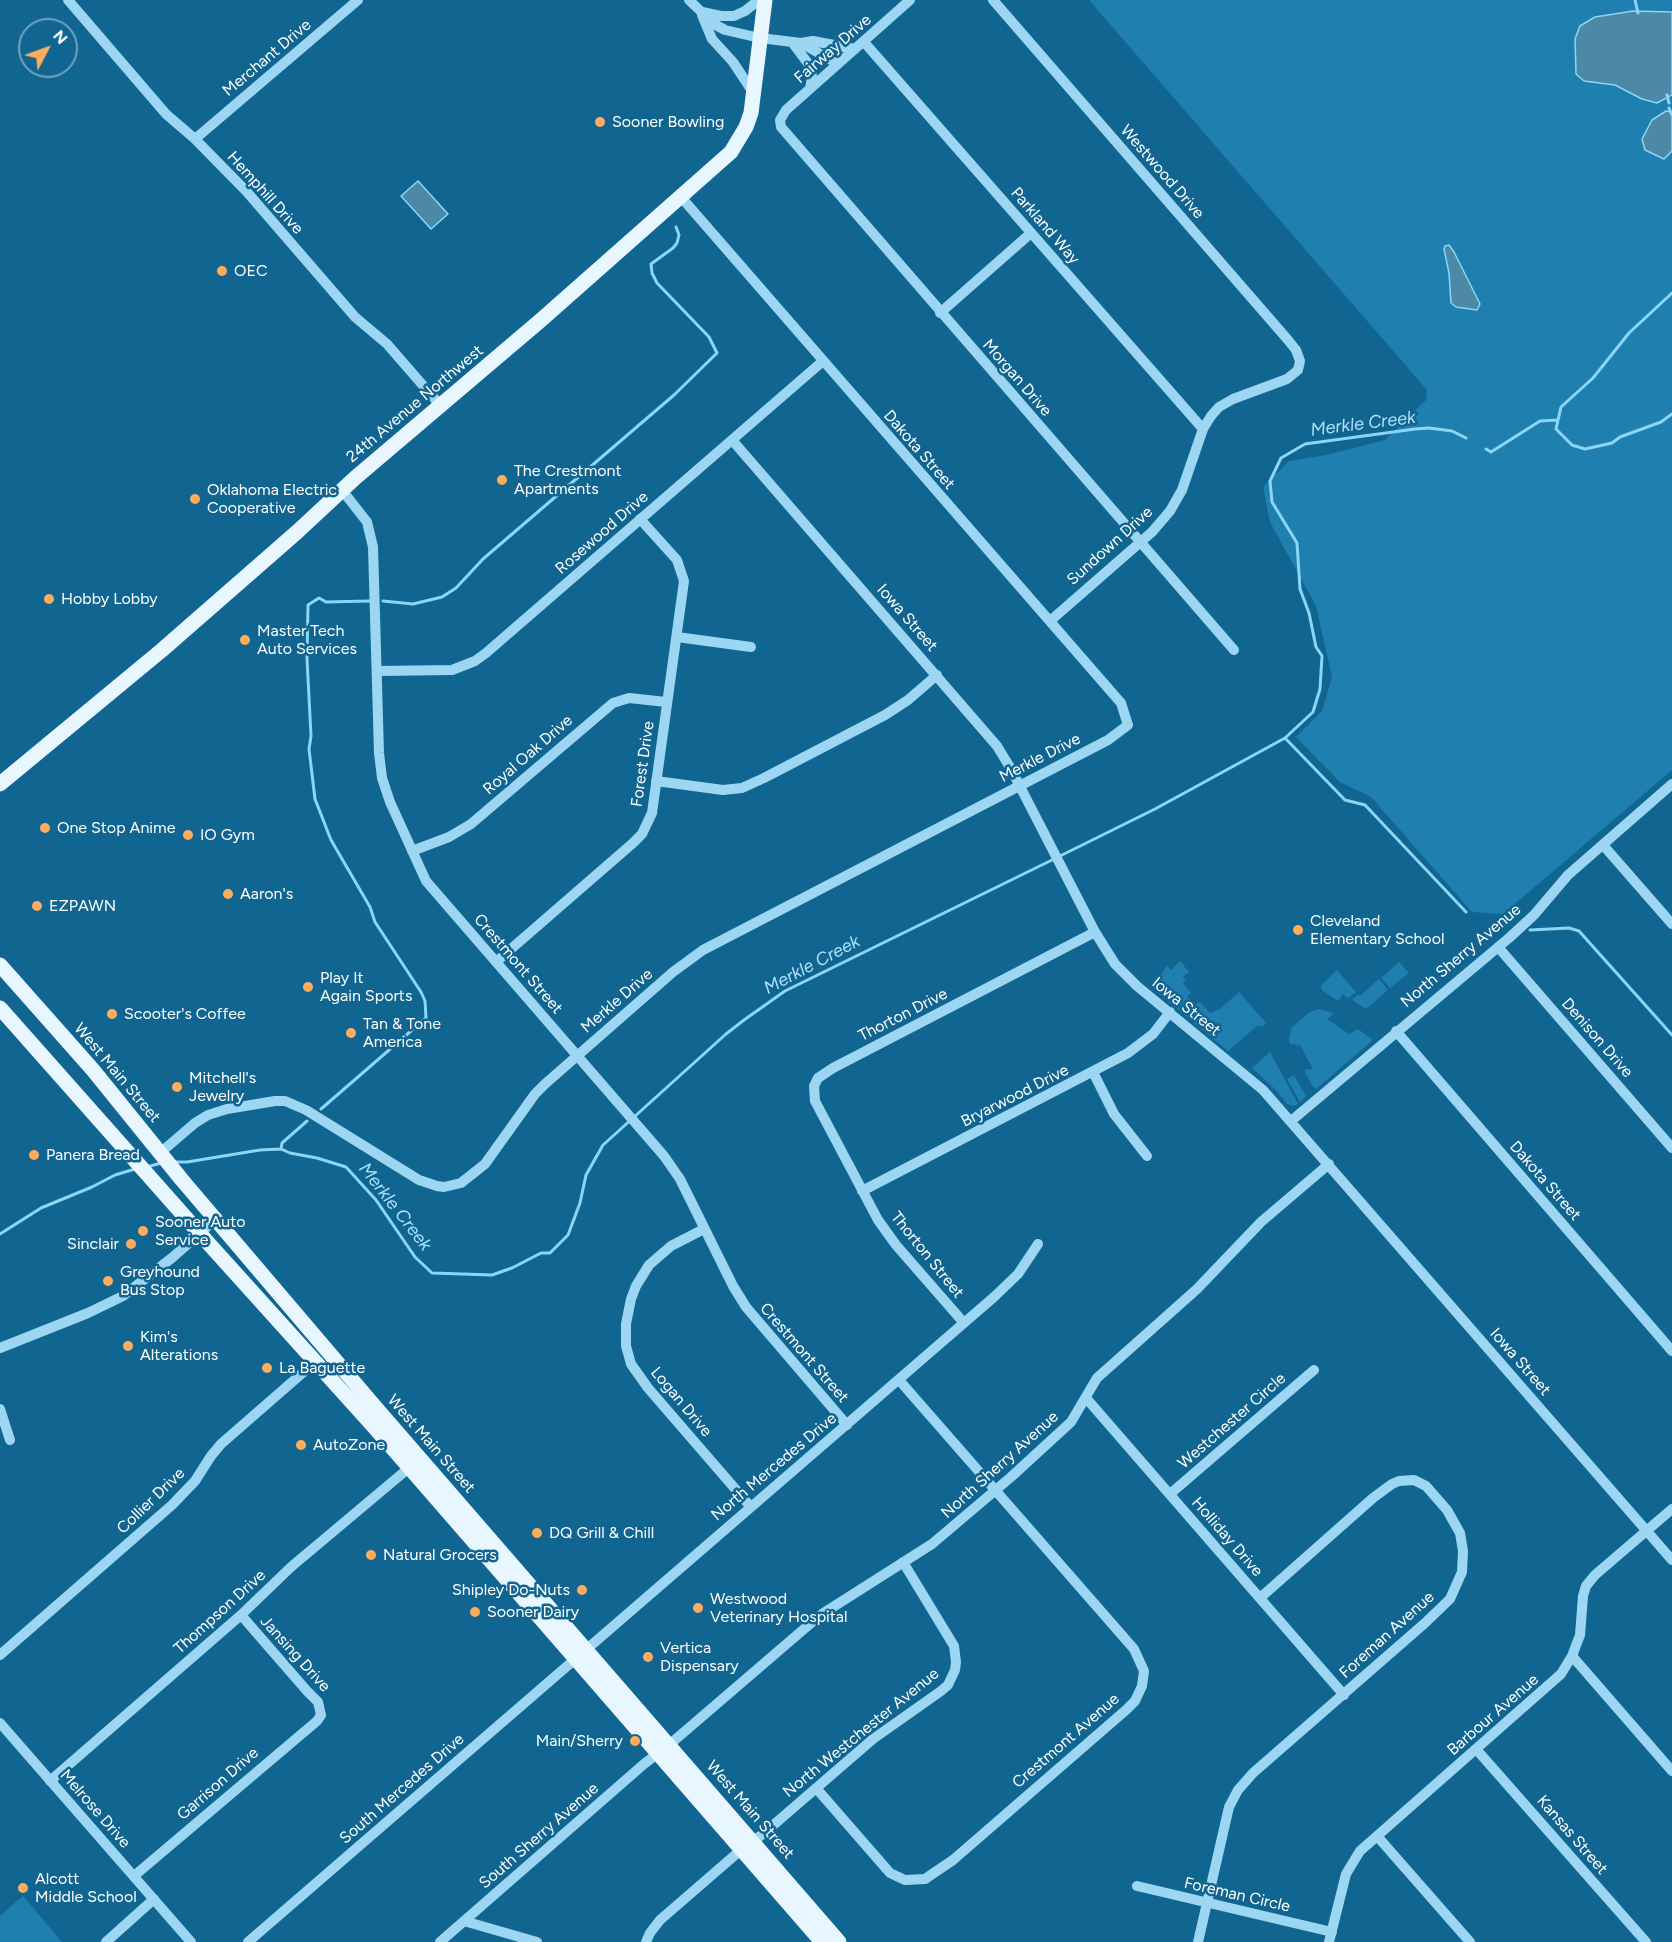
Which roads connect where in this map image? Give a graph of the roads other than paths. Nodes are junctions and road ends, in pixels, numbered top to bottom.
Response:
1 (68, 0) edge
2 (358, 0) edge
3 (688, 0) edge
4 (759, 0) edge
5 (765, 0) edge
6 (910, 0) edge
7 (993, 0) edge
8 (701, 12) junction
9 (760, 38) junction
10 (797, 42) junction
11 (860, 45) junction
12 (838, 64) junction
13 (810, 89) junction
14 (754, 94) junction
15 (780, 123) joint
16 (195, 139) junction
17 (681, 197) junction
18 (1031, 233) junction
19 (940, 313) junction
20 (823, 361) junction
21 (1299, 367) joint
22 (440, 405) junction
23 (1203, 429) junction
24 (732, 440) junction
25 (342, 490) junction
26 (640, 519) junction
27 (1140, 542) junction
28 (1050, 621) junction
29 (677, 637) junction
30 (751, 647) dead end
31 (1234, 650) dead end
32 (377, 671) junction
33 (937, 675) junction
34 (666, 702) junction
35 (1128, 725) joint
36 (656, 781) junction
37 (0, 784) edge
38 (1672, 784) edge
39 (1019, 785) junction
40 (1603, 845) junction
41 (412, 851) junction
42 (1672, 924) edge
43 (1095, 932) junction
44 (1498, 946) junction
45 (496, 962) junction
46 (0, 965) edge
47 (0, 1008) edge
48 (1170, 1012) junction
49 (1396, 1031) junction
50 (578, 1055) junction
51 (1093, 1072) junction
52 (1291, 1121) junction
53 (1672, 1148) edge
54 (162, 1155) junction
55 (1147, 1156) dead end
56 (1329, 1164) junction
57 (852, 1172) joint
58 (862, 1191) junction
59 (216, 1219) junction
60 (704, 1229) junction
61 (200, 1233) junction
62 (1038, 1244) dead end
63 (964, 1323) junction
64 (0, 1348) edge
65 (1672, 1351) edge
66 (315, 1362) junction
67 (1314, 1370) dead end
68 (900, 1380) junction
69 (1086, 1398) junction
70 (0, 1409) edge
71 (847, 1425) junction
72 (10, 1440) dead end
73 (410, 1467) junction
74 (996, 1490) junction
75 (1170, 1494) junction
76 (750, 1506) junction
77 (1672, 1509) edge
78 (1647, 1531) junction
79 (1672, 1560) edge
80 (903, 1562) junction
81 (1260, 1598) junction
82 (241, 1615) junction
83 (580, 1654) junction
84 (0, 1655) edge
85 (1572, 1656) junction
86 (1344, 1695) junction
87 (321, 1715) joint
88 (0, 1723) edge
89 (664, 1749) junction
90 (1476, 1749) junction
91 (1672, 1771) edge
92 (50, 1780) junction
93 (816, 1788) junction
94 (1377, 1836) junction
95 (748, 1845) junction
96 (135, 1876) junction
97 (1137, 1886) dead end
98 (154, 1899) junction
99 (1207, 1903) junction
100 (464, 1921) junction
101 (1330, 1937) edge
102 (106, 1942) edge
103 (191, 1942) edge
104 (249, 1942) edge
105 (440, 1942) edge
106 (537, 1942) edge
107 (646, 1942) edge
108 (822, 1942) edge
109 (839, 1942) edge
110 (1198, 1942) edge
111 (1470, 1942) edge
112 (1646, 1942) edge

1 - 16 street, Hemphill Drive
2 - 16 street, Merchant Drive
3 - 8 street
4 - 8 street
5 - 9 main road, 24th Avenue Northwest
6 - 11 street, Fairway Drive
7 - 21 street, Westwood Drive
8 - 9 street
8 - 14 street
9 - 10 street
9 - 14 main road, 24th Avenue Northwest
10 - 11 street
10 - 12 street
10 - 13 street
11 - 12 street, Fairway Drive
11 - 18 street, Parkland Way
12 - 13 street, Fairway Drive
13 - 15 street, Fairway Drive
14 - 17 main road, 24th Avenue Northwest
15 - 19 street, Morgan Drive
16 - 22 street, Hemphill Drive
17 - 20 street, Dakota Street
17 - 22 main road, 24th Avenue Northwest
18 - 19 street
18 - 23 street, Parkland Way
19 - 27 street, Morgan Drive
20 - 24 street, Rosewood Drive
20 - 28 street, Dakota Street
21 - 23 street, Sundown Drive
22 - 25 main road, 24th Avenue Northwest
23 - 27 street, Sundown Drive
24 - 26 street, Rosewood Drive
24 - 33 street, Iowa Street
25 - 32 street, Crestmont Street
25 - 37 main road, 24th Avenue Northwest
26 - 29 street, Forest Drive
26 - 32 street, Rosewood Drive
27 - 28 street, Sundown Drive
27 - 31 street, Morgan Drive
28 - 35 street, Dakota Street
29 - 30 street
29 - 34 street, Forest Drive
32 - 41 street, Crestmont Street
33 - 36 street
33 - 39 street, Iowa Street
34 - 36 street, Forest Drive
34 - 41 street, Royal Oak Drive
35 - 39 street, Merkle Drive
36 - 45 street, Forest Drive
38 - 40 street, North Sherry Avenue
39 - 43 street, Iowa Street
39 - 50 street, Merkle Drive
40 - 42 street
40 - 44 street, North Sherry Avenue
41 - 45 street, Crestmont Street
43 - 48 street, Iowa Street
43 - 57 street, Thorton Drive
44 - 49 street, North Sherry Avenue
44 - 53 street, Denison Drive
45 - 50 street, Crestmont Street
46 - 54 main road, West Main Street
47 - 61 main road, West Main Street
48 - 51 street, Bryarwood Drive
48 - 52 street, Iowa Street
49 - 52 street, North Sherry Avenue
49 - 65 street, Dakota Street
50 - 54 street, Merkle Drive
50 - 60 street, Crestmont Street
51 - 55 street
51 - 58 street, Bryarwood Drive
52 - 56 street, Iowa Street
54 - 59 main road, West Main Street
56 - 69 street, North Sherry Avenue
56 - 78 street, Iowa Street
57 - 58 street, Thorton Street
58 - 63 street, Thorton Street
59 - 61 street
59 - 83 main road, West Main Street
60 - 71 street, Crestmont Street
60 - 76 street, Logan Drive
61 - 64 street
61 - 66 main road, West Main Street
62 - 63 street, North Mercedes Drive
63 - 68 street, North Mercedes Drive
66 - 73 main road, West Main Street
66 - 84 street, Collier Drive
67 - 75 street, Westchester Circle
68 - 71 street, North Mercedes Drive
68 - 74 street, Crestmont Avenue
69 - 74 street, North Sherry Avenue
69 - 75 street, Holliday Drive
70 - 72 street
71 - 76 street, North Mercedes Drive
73 - 82 street, Thompson Drive
73 - 83 main road, West Main Street
74 - 80 street, North Sherry Avenue
74 - 93 street, Crestmont Avenue
75 - 81 street, Holliday Drive
76 - 83 street, North Mercedes Drive
77 - 78 street, Barbour Avenue
78 - 79 street, Iowa Street
78 - 85 street, Barbour Avenue
80 - 89 street, North Sherry Avenue
80 - 93 street, North Westchester Avenue
81 - 86 street, Holliday Drive
81 - 86 street, Foreman Avenue
82 - 87 street, Jansing Drive
82 - 92 street, Thompson Drive
83 - 89 main road, West Main Street
83 - 104 street, South Mercedes Drive
85 - 90 street, Barbour Avenue
85 - 91 street
86 - 99 street, Foreman Avenue
87 - 96 street, Garrison Drive
88 - 92 street, Melrose Drive
89 - 95 main road, West Main Street
89 - 100 street, South Sherry Avenue
90 - 94 street, Barbour Avenue
90 - 112 street, Kansas Street
92 - 96 street, Melrose Drive
93 - 95 street, North Westchester Avenue
94 - 101 street, Barbour Avenue
94 - 111 street
95 - 107 street, North Westchester Avenue
95 - 108 main road, West Main Street
95 - 109 main road, West Main Street
96 - 98 street, Melrose Drive
97 - 99 street, Foreman Circle
98 - 102 street
98 - 103 street, Melrose Drive
99 - 101 street, Foreman Circle
99 - 110 street, Foreman Avenue
100 - 105 street, South Sherry Avenue
100 - 106 street

